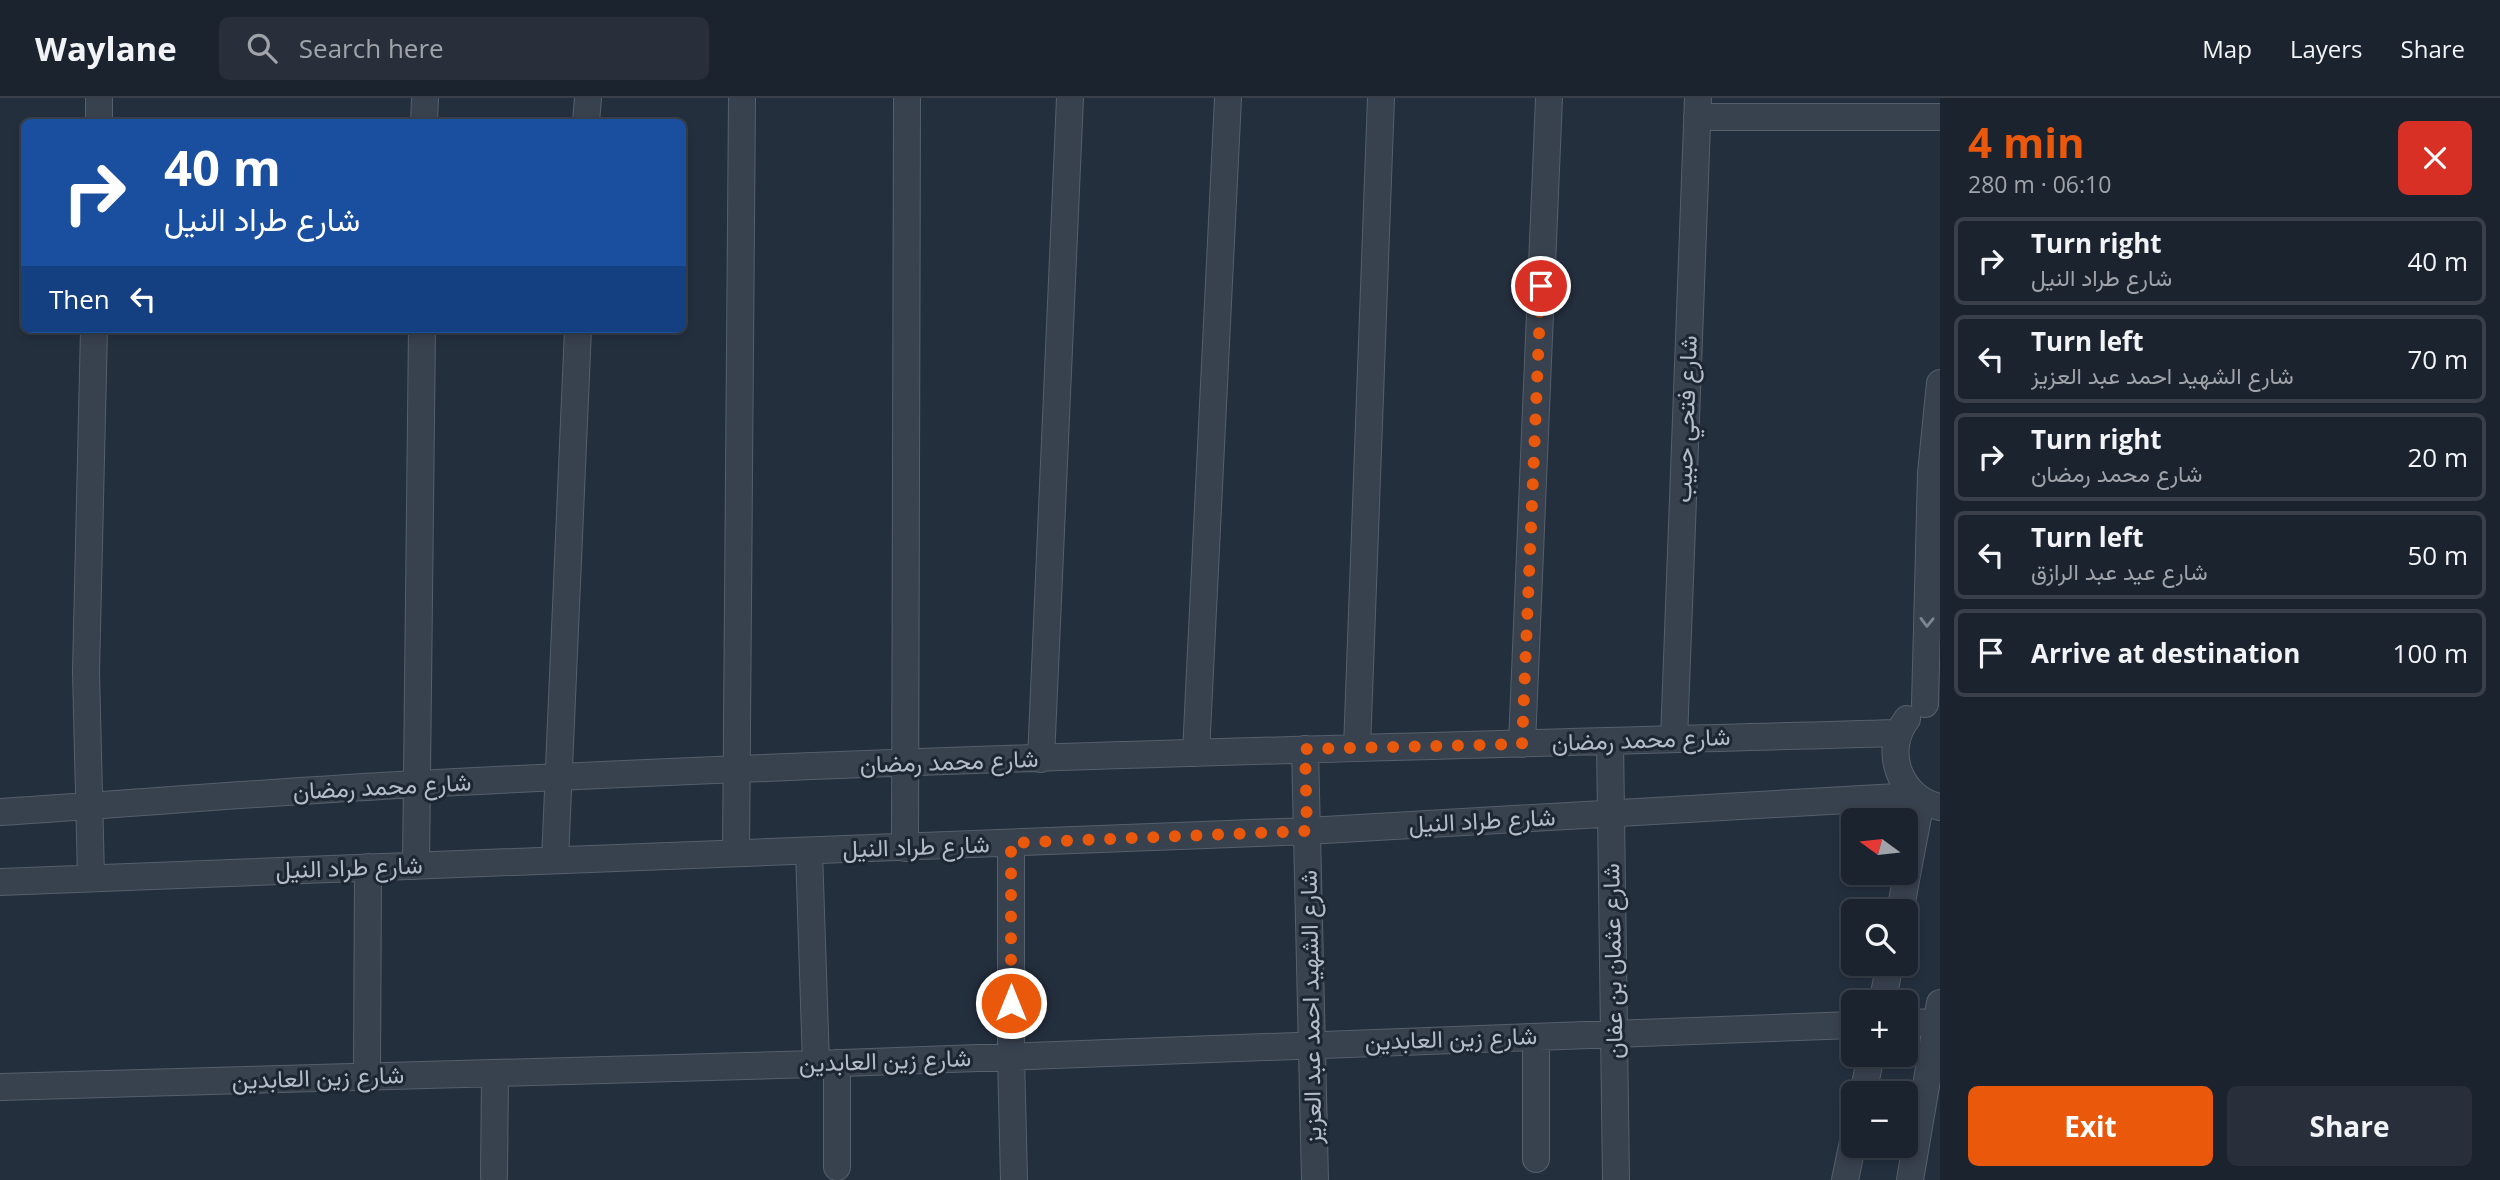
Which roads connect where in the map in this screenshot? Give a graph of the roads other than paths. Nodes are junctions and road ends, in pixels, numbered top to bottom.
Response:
1 (99, 98) edge
2 (425, 98) edge
3 (587, 98) edge
4 (742, 98) edge
5 (907, 98) edge
6 (1070, 98) edge
7 (1228, 98) edge
8 (1381, 98) edge
9 (1549, 98) edge
10 (1698, 107) edge
11 (1940, 117) edge
12 (99, 119) edge
13 (424, 119) edge
14 (586, 119) edge
15 (94, 333) edge
16 (422, 333) edge
17 (578, 333) edge
18 (1940, 383) edge
19 (1933, 701) edge
20 (1898, 733) junction
21 (1674, 739) junction
22 (1610, 741) junction
23 (1522, 744) junction
24 (1357, 748) junction
25 (1305, 749) junction
26 (1196, 753) junction
27 (1041, 759) junction
28 (905, 764) junction
29 (737, 770) junction
30 (558, 778) junction
31 (417, 784) junction
32 (1926, 801) edge
33 (88, 806) junction
34 (0, 812) edge
35 (1611, 813) junction
36 (1307, 831) junction
37 (1011, 843) junction
38 (905, 848) junction
39 (809, 851) junction
40 (736, 853) junction
41 (555, 860) junction
42 (416, 866) junction
43 (368, 867) junction
44 (91, 877) junction
45 (0, 882) edge
46 (1903, 899) edge
47 (1938, 1013) edge
48 (1918, 1019) edge
49 (1841, 1025) edge
50 (1615, 1034) junction
51 (1536, 1037) junction
52 (1312, 1044) junction
53 (1011, 1056) junction
54 (826, 1064) junction
55 (495, 1073) junction
56 (367, 1076) junction
57 (0, 1087) edge
58 (1850, 1158) edge
59 (1536, 1159) dead end
60 (837, 1167) dead end
61 (494, 1176) dead end
62 (1014, 1180) edge
63 (1315, 1180) edge
64 (1616, 1180) edge
65 (1845, 1180) edge
66 (1910, 1180) edge

1 - 12 street
2 - 13 street
3 - 14 street
4 - 29 street
5 - 28 street
6 - 27 street
7 - 26 street
8 - 24 street
9 - 23 street
10 - 11 street
10 - 21 street, شارع فتحي حبيب
15 - 33 street
16 - 31 street
17 - 30 street
18 -> 19 street
19 - 20 street
20 - 21 street, شارع محمد رمضان
20 - 32 street
21 - 22 street, شارع محمد رمضان
22 - 23 street, شارع محمد رمضان
22 - 35 street, شارع عثمان بن عفان
23 - 24 street, شارع محمد رمضان
24 - 25 street, شارع محمد رمضان
25 - 26 street, شارع محمد رمضان
25 - 36 street, شارع الشهيد احمد عبد العزيز
26 - 27 street, شارع محمد رمضان
27 - 28 street, شارع محمد رمضان
28 - 29 street, شارع محمد رمضان
28 - 38 street
29 - 30 street, شارع محمد رمضان
29 - 40 street
30 - 31 street, شارع محمد رمضان
30 - 41 street
31 - 33 street, شارع محمد رمضان
31 - 42 street
32 - 35 street, شارع طراد النيل
32 - 46 street
33 - 34 street, شارع محمد رمضان
33 - 44 street
35 - 36 street, شارع طراد النيل
35 - 50 street, شارع عثمان بن عفان
36 - 37 street, شارع طراد النيل
36 - 52 street, شارع الشهيد احمد عبد العزيز
37 - 38 street, شارع طراد النيل
37 - 53 street
38 - 39 street, شارع طراد النيل
39 - 40 street, شارع طراد النيل
39 - 54 street
40 - 41 street, شارع طراد النيل
41 - 42 street, شارع طراد النيل
42 - 43 street, شارع طراد النيل
43 - 44 street, شارع طراد النيل
43 - 56 street
44 - 45 street, شارع طراد النيل
47 - 48 street
47 - 66 street
49 - 50 street, شارع زين العابدين
50 - 51 street, شارع زين العابدين
50 - 64 street, شارع عثمان بن عفان
51 - 52 street, شارع زين العابدين
51 - 59 street
52 - 53 street, شارع زين العابدين
52 - 63 street, شارع الشهيد احمد عبد العزيز
53 - 54 street, شارع زين العابدين
53 - 62 street
54 - 55 street, شارع زين العابدين
54 - 60 street
55 - 56 street, شارع زين العابدين
55 - 61 street
56 - 57 street, شارع زين العابدين
58 - 65 street

